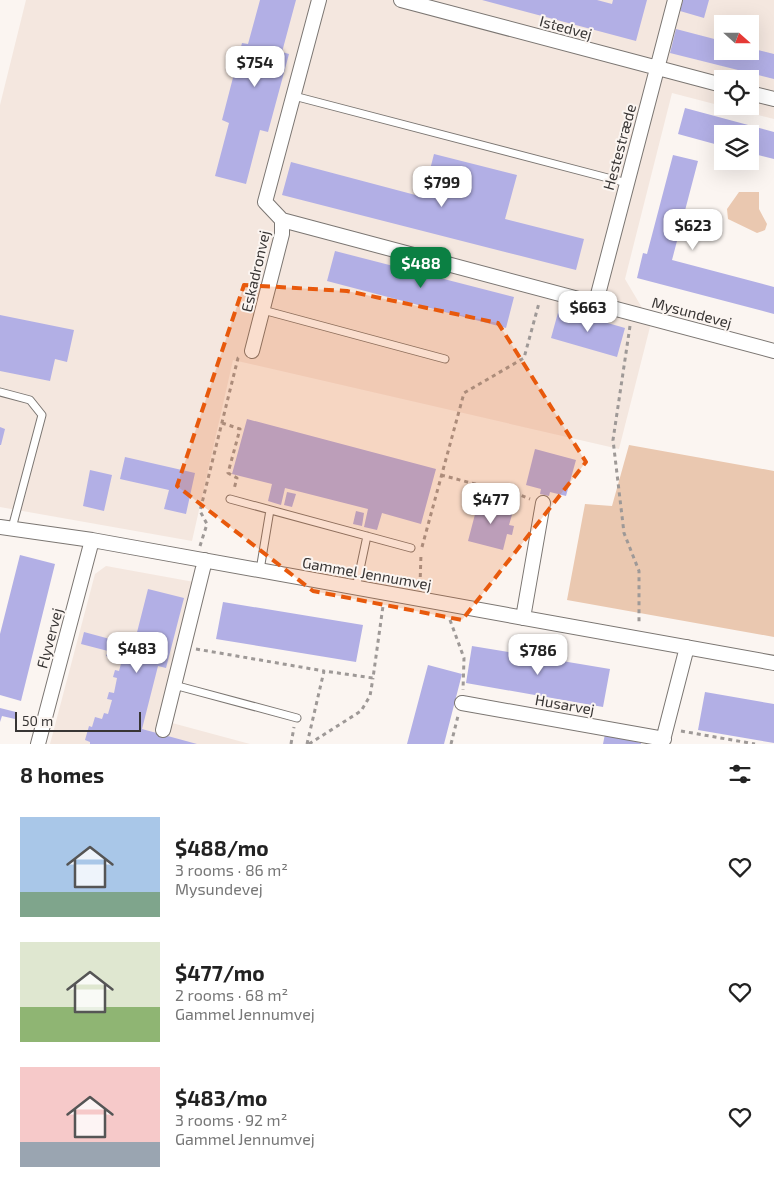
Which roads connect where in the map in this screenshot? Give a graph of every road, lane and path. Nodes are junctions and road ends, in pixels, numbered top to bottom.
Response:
1 (320, 0) edge
2 (401, 0) edge
3 (675, 0) edge
4 (657, 68) junction
5 (714, 83) edge
6 (759, 95) edge
7 (294, 96) junction
8 (774, 99) edge
9 (627, 183) junction
10 (282, 220) junction
11 (543, 288) junction
12 (596, 302) junction
13 (263, 310) junction
14 (632, 312) junction
15 (252, 351) joint
16 (774, 351) edge
17 (445, 359) dead end
18 (0, 392) edge
19 (222, 423) junction
20 (441, 474) junction
21 (231, 500) joint
22 (543, 503) joint
23 (270, 510) junction
24 (6, 528) edge
25 (367, 536) junction
26 (92, 540) junction
27 (411, 548) dead end
28 (201, 560) junction
29 (260, 570) junction
30 (356, 588) junction
31 (386, 593) junction
32 (419, 599) junction
33 (442, 603) junction
34 (523, 618) junction
35 (639, 638) junction
36 (183, 647) junction
37 (687, 647) junction
38 (774, 663) edge
39 (324, 671) junction
40 (373, 678) junction
41 (174, 685) junction
42 (462, 703) junction
43 (297, 718) dead end
44 (162, 730) dead end
45 (681, 731) dead end
46 (663, 741) edge
47 (38, 744) edge
48 (308, 744) edge
49 (451, 744) edge
50 (755, 744) edge

1 - 7 street, Eskadronvej
2 - 4 street, Istedvej
3 - 4 street, Hestestræde
4 - 5 street, Istedvej
4 - 9 street, Hestestræde
6 - 8 street
7 - 9 lane
7 - 10 street, Eskadronvej
9 - 12 street, Hestestræde
10 - 11 street, Mysundevej
10 - 13 street, Eskadronvej
11 - 12 street, Mysundevej
11 - 20 path
12 - 14 street, Mysundevej
13 - 15 street, Eskadronvej
13 - 17 lane
14 - 16 street, Mysundevej
14 - 35 path
15 - 19 path
18 - 24 lane
19 - 21 path
19 - 28 path
20 - 22 path
20 - 32 path
21 - 23 lane
22 - 34 street
23 - 25 lane
23 - 29 lane
24 - 26 street, Gammel Jennumvej
25 - 27 lane
25 - 30 lane
26 - 28 street, Gammel Jennumvej
26 - 47 street, Flyvervej
28 - 29 street, Gammel Jennumvej
28 - 36 street
29 - 30 street, Gammel Jennumvej
30 - 31 street, Gammel Jennumvej
31 - 32 street, Gammel Jennumvej
31 - 40 path
32 - 33 street, Gammel Jennumvej
33 - 34 street, Gammel Jennumvej
33 - 42 path
34 - 35 street, Gammel Jennumvej
35 - 37 street, Gammel Jennumvej
36 - 39 path
36 - 41 street
37 - 38 street, Gammel Jennumvej
37 - 46 street, Husarvej
39 - 40 path
39 - 48 path
40 - 48 path
41 - 43 lane
41 - 44 street
42 - 46 street, Husarvej
42 - 49 path
45 - 50 path

